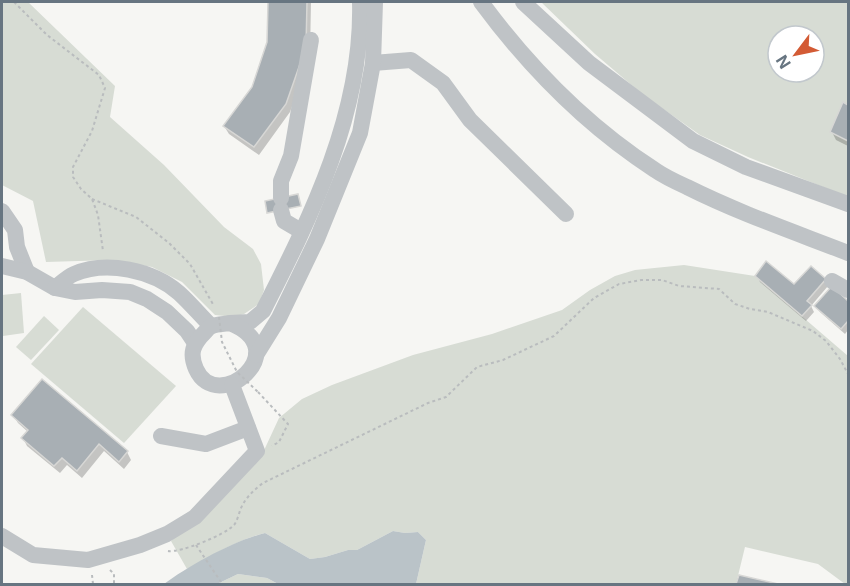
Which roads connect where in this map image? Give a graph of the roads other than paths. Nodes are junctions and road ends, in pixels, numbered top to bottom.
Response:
1 (360, 2) edge
2 (375, 2) edge
3 (481, 2) edge
4 (523, 2) edge
5 (311, 40) dead end
6 (373, 63) junction
7 (849, 204) edge
8 (2, 212) edge
9 (566, 214) dead end
10 (301, 231) junction
11 (849, 253) edge
12 (2, 266) edge
13 (27, 272) junction
14 (832, 281) dead end
15 (55, 288) junction
16 (849, 290) edge
17 (220, 322) junction
18 (195, 343) junction
19 (256, 355) junction
20 (232, 385) junction
21 (248, 428) junction
22 (161, 436) dead end
23 (2, 536) edge

1 - 10 street
2 - 6 street
3 - 11 street
4 - 7 street
5 - 10 street
6 - 9 street
6 - 19 street
8 - 13 street
10 - 17 street
12 - 13 street
13 - 15 street
14 - 16 street
15 - 17 street
15 - 18 street
17 - 18 street
17 - 19 street
18 - 20 street
19 - 20 street
20 - 21 street
21 - 22 street
21 - 23 street

